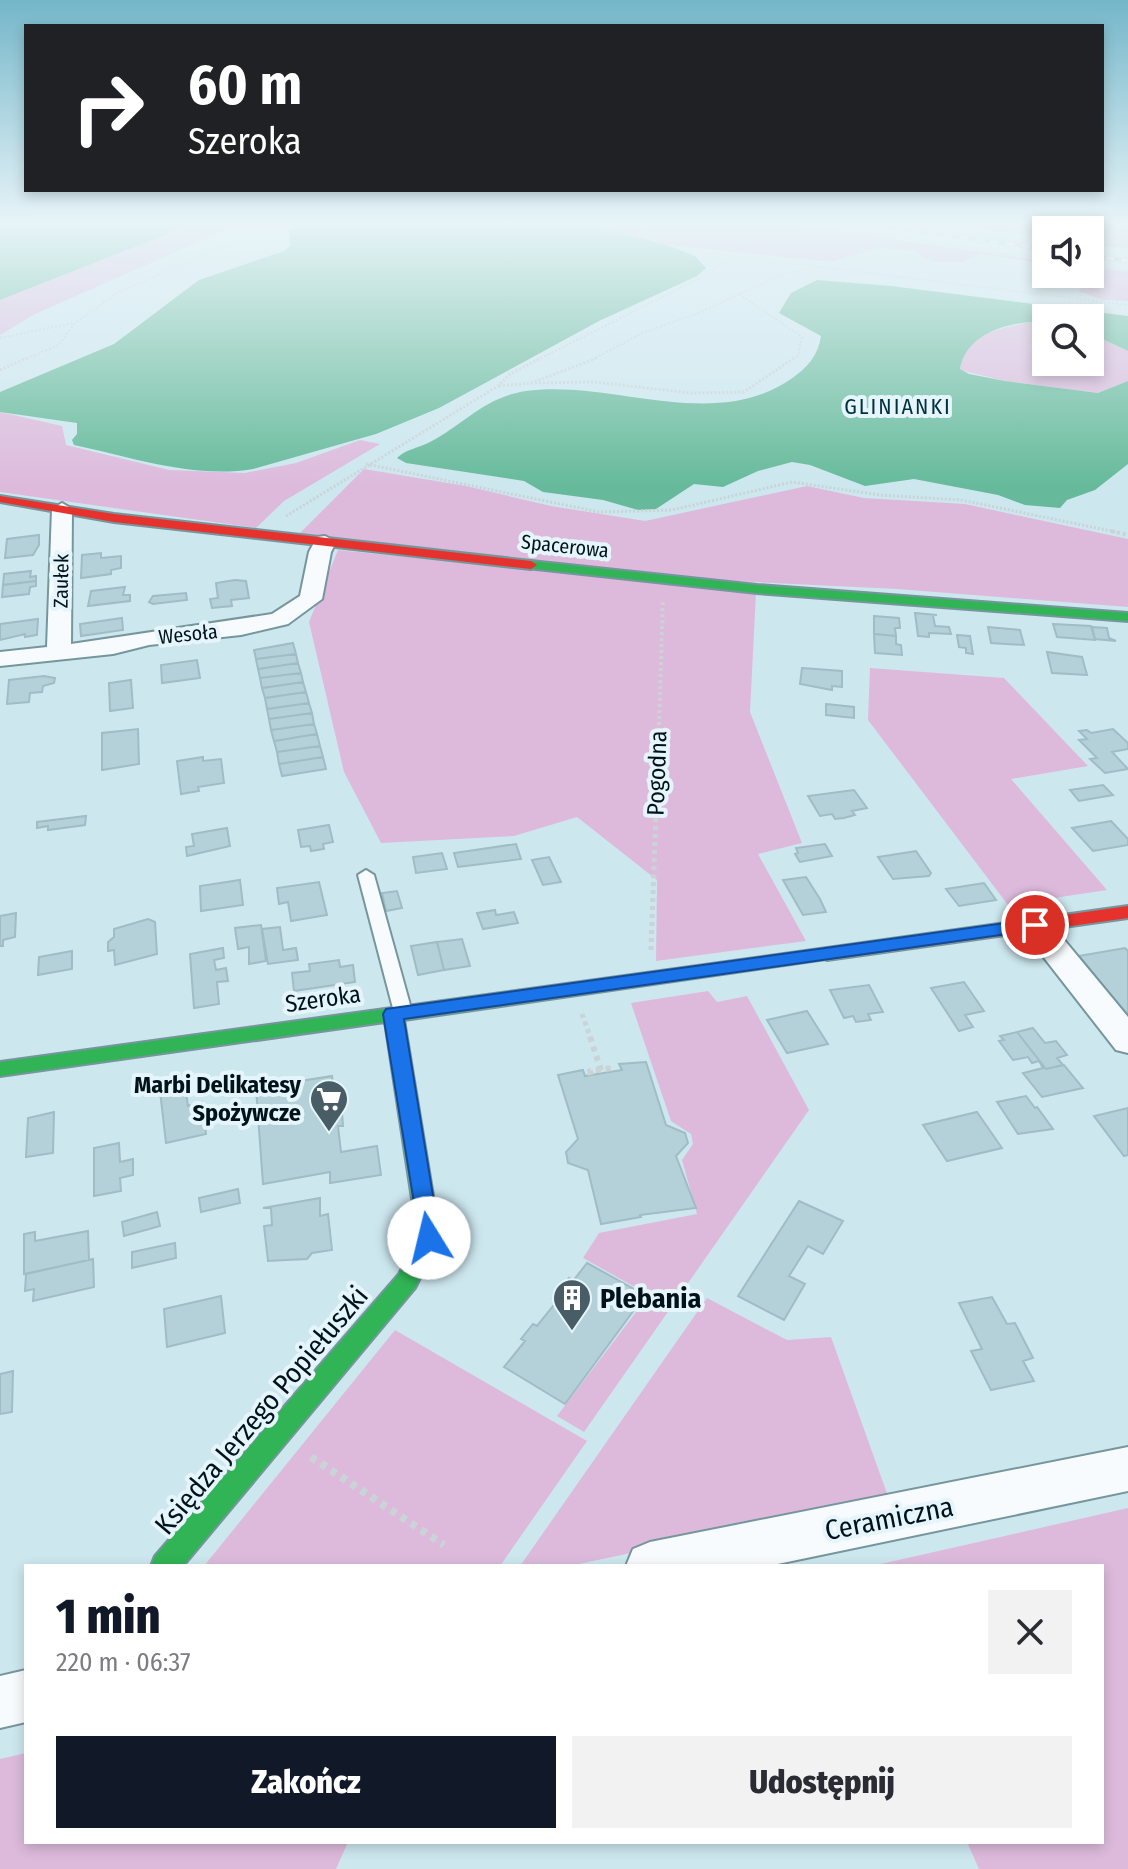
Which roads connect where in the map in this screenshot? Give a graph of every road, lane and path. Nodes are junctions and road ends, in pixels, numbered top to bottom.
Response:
1 (91, 311) edge
2 (634, 311) edge
3 (700, 311) edge
4 (764, 311) edge
5 (75, 323) junction
6 (0, 338) edge
7 (0, 370) edge
8 (531, 383) junction
9 (498, 386) junction
10 (366, 464) junction
11 (0, 499) edge
12 (62, 509) junction
13 (1128, 535) edge
14 (260, 536) junction
15 (325, 542) junction
16 (663, 579) junction
17 (1128, 617) edge
18 (59, 653) junction
19 (0, 659) edge
20 (366, 875) dead end
21 (1128, 912) edge
22 (1035, 925) junction
23 (651, 950) dead end
24 (580, 1007) dead end
25 (398, 1013) junction
26 (1128, 1041) edge
27 (0, 1069) edge
28 (601, 1071) junction
29 (613, 1071) dead end
30 (591, 1075) dead end
31 (277, 1435) junction
32 (1128, 1469) edge
33 (444, 1545) dead end
34 (167, 1564) edge
35 (660, 1564) edge
36 (24, 1696) edge
37 (0, 1702) edge

1 - 5 path
2 - 9 path
3 - 8 path
4 - 8 path
5 - 6 path
5 - 7 path
8 - 9 path
9 - 10 path
10 - 13 path
10 - 14 path
11 - 12 street, Spacerowa
12 - 14 street, Spacerowa
12 - 18 street, Zaułek
14 - 15 street, Spacerowa
15 - 16 street, Spacerowa
15 - 18 street, Wesoła
16 - 17 street, Spacerowa
16 - 23 path, Pogodna
18 - 19 street, Wesoła
20 - 25 lane
21 - 22 street, Szeroka
22 - 25 street, Szeroka
22 - 26 street
24 - 28 path
25 - 27 street, Szeroka
25 - 31 street, Księdza Jerzego Popiełuszki
28 - 29 path
28 - 30 path
31 - 33 path
31 - 34 street, Księdza Jerzego Popiełuszki
32 - 35 street, Ceramiczna
36 - 37 street

